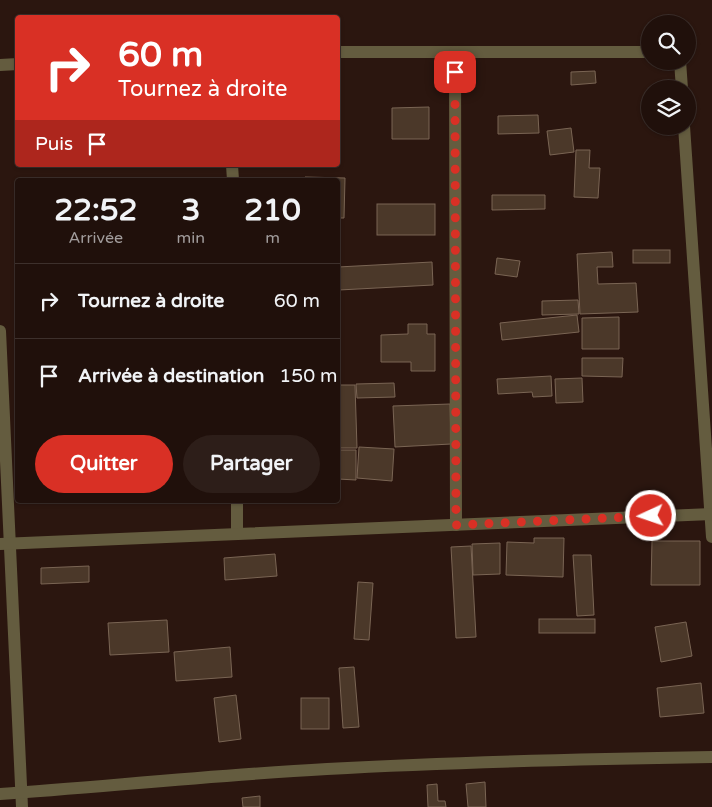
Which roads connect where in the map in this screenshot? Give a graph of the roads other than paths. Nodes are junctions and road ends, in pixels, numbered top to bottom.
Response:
1 (340, 52) edge
2 (455, 52) junction
3 (641, 52) edge
4 (15, 64) edge
5 (0, 65) edge
6 (685, 135) edge
7 (0, 331) edge
8 (237, 503) edge
9 (711, 514) edge
10 (456, 525) junction
11 (237, 534) junction
12 (712, 537) edge
13 (5, 544) edge
14 (712, 757) edge
15 (21, 792) junction
16 (0, 794) edge
17 (22, 807) edge

1 - 2 street
2 - 3 street
2 - 10 street
4 - 5 street
6 - 9 street
7 - 13 street
8 - 11 street
9 - 10 street
9 - 12 street
10 - 11 street
11 - 13 street
13 - 15 street
14 - 15 street
15 - 16 street
15 - 17 street

